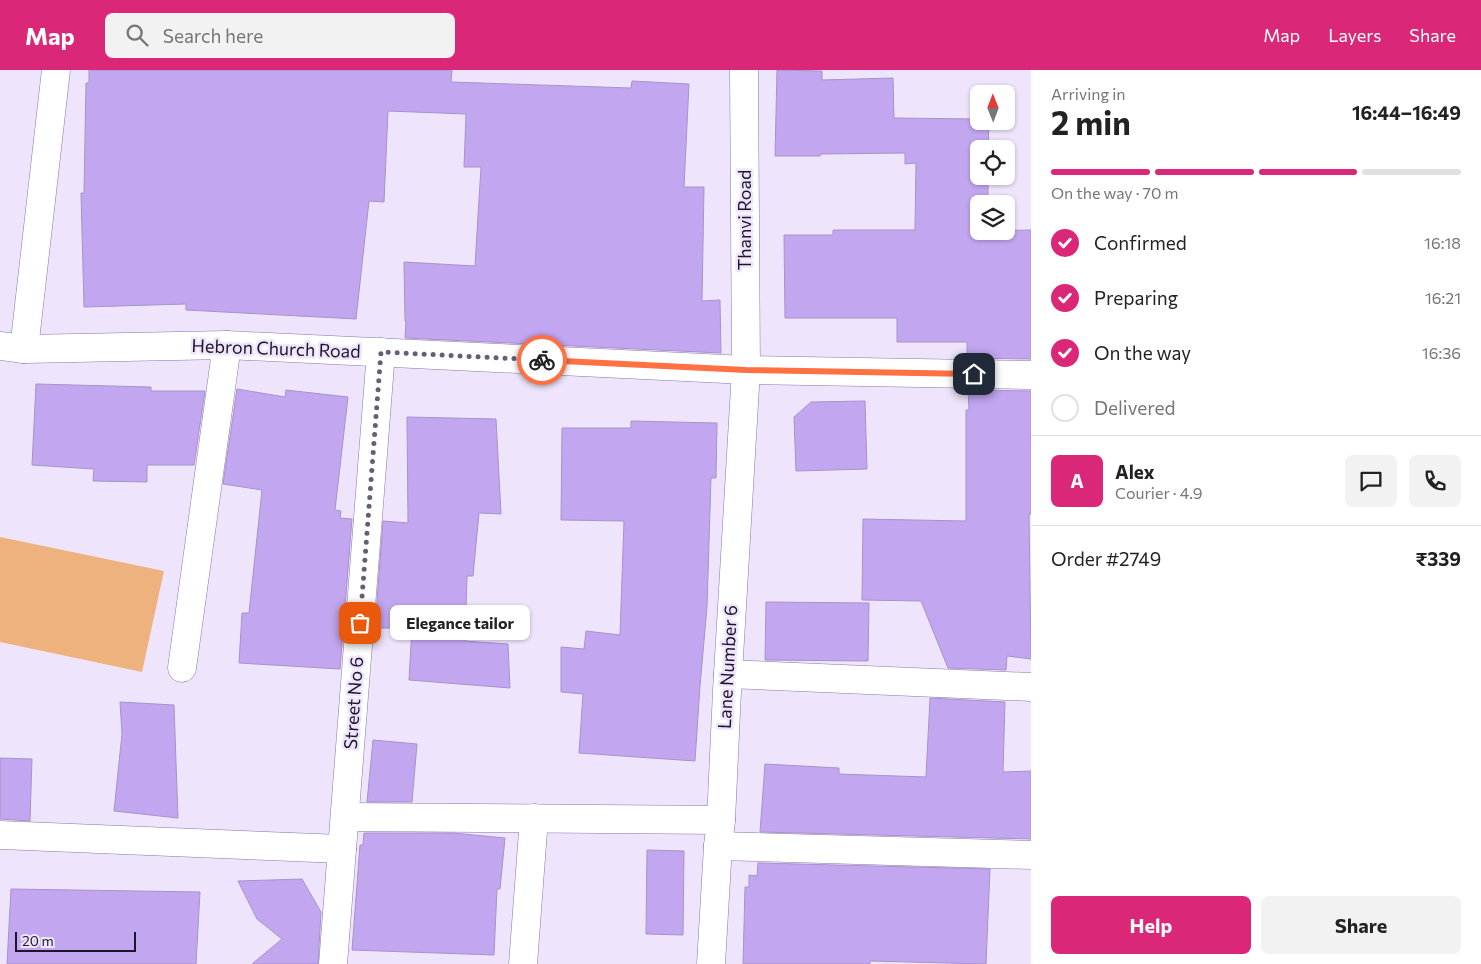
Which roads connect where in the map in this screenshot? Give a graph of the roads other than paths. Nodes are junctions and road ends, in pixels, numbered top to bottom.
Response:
1 (56, 70) edge
2 (744, 70) edge
3 (227, 345) junction
4 (12, 348) edge
5 (381, 352) junction
6 (746, 370) junction
7 (1031, 375) edge
8 (182, 668) dead end
9 (728, 674) junction
10 (1031, 687) edge
11 (346, 817) junction
12 (534, 818) junction
13 (719, 833) junction
14 (0, 835) edge
15 (342, 849) junction
16 (1031, 855) edge
17 (333, 964) edge
18 (523, 964) edge
19 (711, 964) edge

1 - 4 street
2 - 6 street, Thanvi Road
3 - 4 street, Hebron Church Road
3 - 5 street, Hebron Church Road
3 - 8 street
5 - 6 street, Hebron Church Road
5 - 11 street, Street No 6
6 - 7 street, Hebron Church Road
6 - 9 street, Lane Number 6
9 - 10 street
9 - 13 street, Lane Number 6
11 - 12 street
11 - 15 street, Street No 6
12 - 13 street
12 - 18 street
13 - 16 street
13 - 19 street, Lane Number 6
14 - 15 street
15 - 17 street, Street No 6

